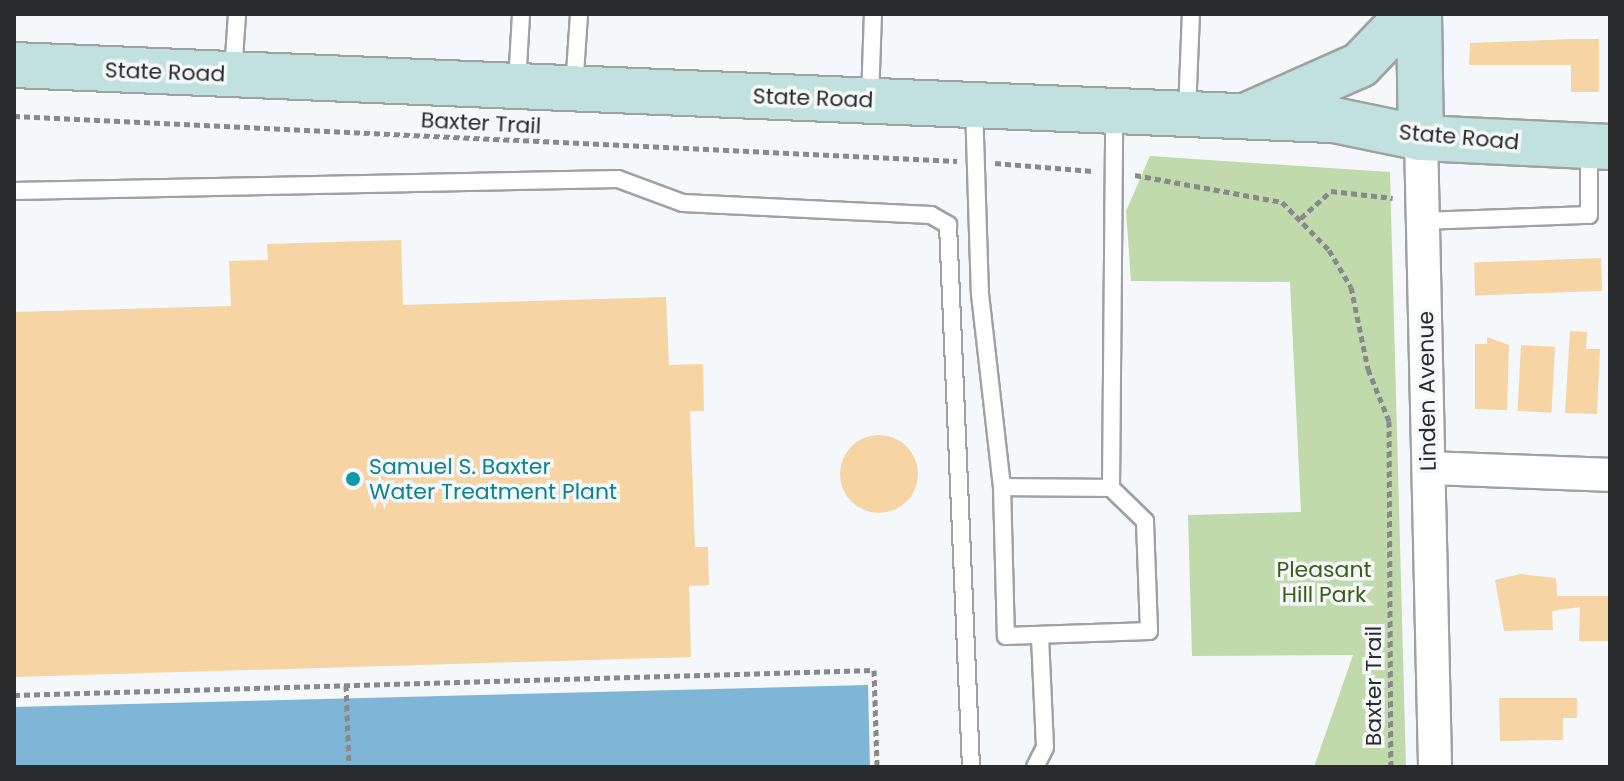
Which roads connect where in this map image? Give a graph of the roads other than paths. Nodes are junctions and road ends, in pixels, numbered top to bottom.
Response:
1 (237, 14) edge
2 (521, 14) edge
3 (579, 14) edge
4 (873, 14) edge
5 (1191, 14) edge
6 (1409, 14) edge
7 (1419, 14) edge
8 (14, 65) edge
9 (233, 75) junction
10 (517, 86) junction
11 (574, 89) junction
12 (870, 101) junction
13 (974, 105) junction
14 (1114, 111) junction
15 (1187, 114) junction
16 (1245, 116) junction
17 (1421, 138) junction
18 (1600, 147) edge
19 (14, 191) edge
20 (1423, 221) junction
21 (1429, 468) junction
22 (1610, 475) edge
23 (1002, 487) junction
24 (1111, 488) junction
25 (1040, 635) junction
26 (971, 767) edge
27 (1035, 767) edge
28 (1435, 767) edge

1 - 9 lane
2 - 10 lane
3 - 11 lane
4 - 12 lane
5 - 15 lane
6 - 16 main road
7 - 17 main road, Linden Avenue
8 - 9 main road, State Road
9 - 10 main road, State Road
10 - 11 main road, State Road
11 - 12 main road, State Road
12 - 13 main road, State Road
13 - 14 main road, State Road
13 - 23 lane
14 - 15 main road, State Road
14 - 24 lane
15 - 16 main road, State Road
16 - 17 main road, State Road
17 - 18 main road, State Road
17 - 20 street, Linden Avenue
18 - 20 lane
19 - 26 lane
20 - 21 street, Linden Avenue
21 - 22 street
21 - 28 street, Linden Avenue
23 - 24 lane
23 - 25 lane
24 - 25 lane
25 - 27 lane

